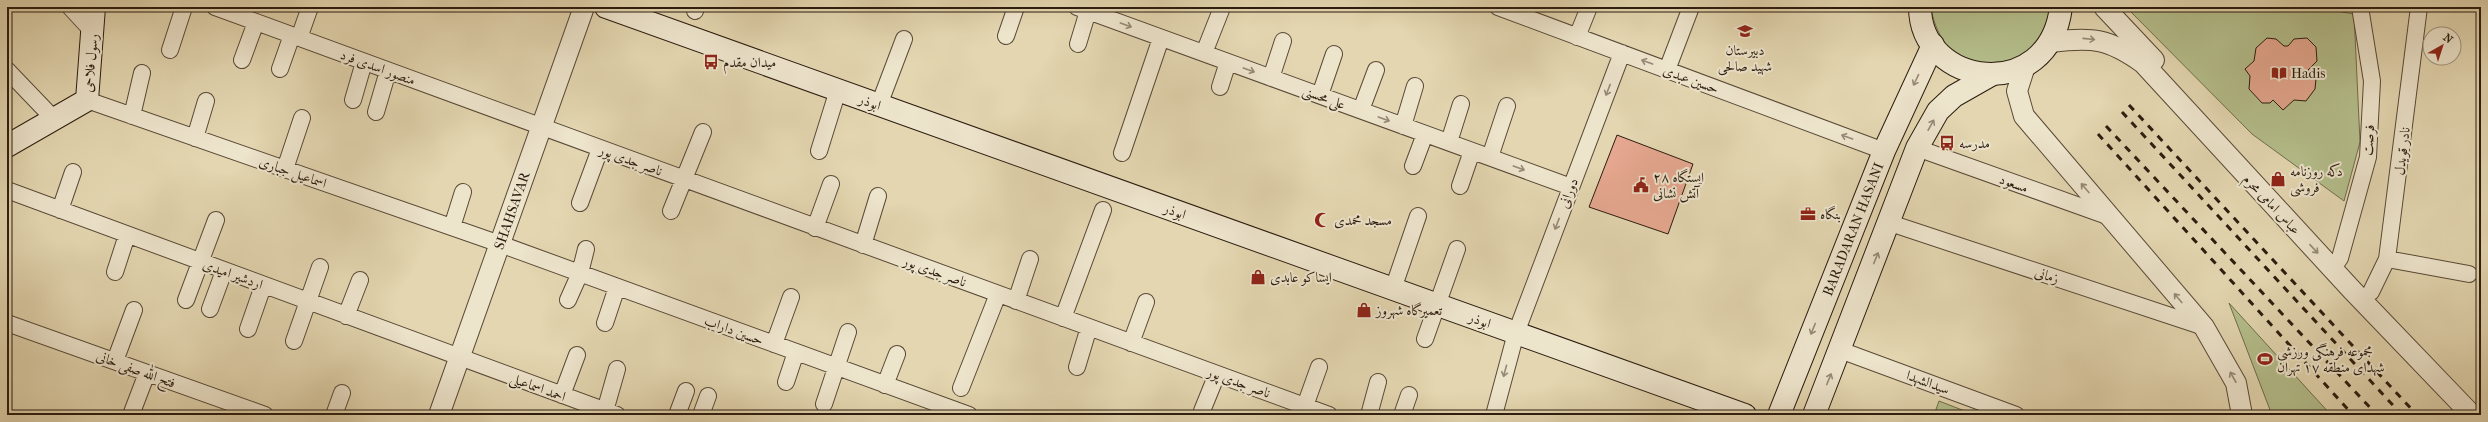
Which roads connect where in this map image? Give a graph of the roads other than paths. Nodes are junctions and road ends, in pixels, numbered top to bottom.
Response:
1 (70, 7) edge
2 (94, 7) edge
3 (184, 7) edge
4 (215, 7) edge
5 (310, 7) edge
6 (584, 7) edge
7 (606, 7) edge
8 (1016, 7) edge
9 (1498, 7) edge
10 (1589, 7) edge
11 (1691, 7) edge
12 (1920, 7) edge
13 (2060, 7) edge
14 (2104, 7) edge
15 (2360, 7) edge
16 (2419, 7) edge
17 (1092, 10) edge
18 (1221, 10) dead end
19 (237, 11) edge
20 (256, 22) junction
21 (94, 33) junction
22 (1006, 36) dead end
23 (295, 37) junction
24 (1577, 37) junction
25 (1161, 38) junction
26 (904, 39) dead end
27 (1283, 41) dead end
28 (2051, 42) junction
29 (1078, 44) dead end
30 (1933, 45) junction
31 (170, 50) dead end
32 (1204, 53) junction
33 (1622, 53) junction
34 (1334, 54) dead end
35 (242, 60) dead end
36 (364, 62) junction
37 (1228, 62) junction
38 (2026, 66) junction
39 (280, 69) dead end
40 (7, 70) edge
41 (1376, 70) dead end
42 (1666, 70) junction
43 (388, 71) junction
44 (142, 73) dead end
45 (1991, 75) junction
46 (1271, 78) junction
47 (1415, 86) dead end
48 (1220, 87) dead end
49 (838, 90) junction
50 (1320, 95) junction
51 (86, 100) junction
52 (353, 100) dead end
53 (206, 101) dead end
54 (1461, 104) dead end
55 (879, 105) junction
56 (1507, 106) dead end
57 (1361, 110) junction
58 (376, 112) dead end
59 (132, 116) junction
60 (302, 118) dead end
61 (54, 119) junction
62 (1403, 126) junction
63 (541, 127) junction
64 (703, 132) dead end
65 (1425, 134) junction
66 (195, 138) junction
67 (1449, 142) junction
68 (7, 146) edge
69 (1917, 148) junction
70 (600, 149) junction
71 (818, 150) dead end
72 (1884, 150) junction
73 (1472, 151) junction
74 (1122, 153) dead end
75 (1490, 157) junction
76 (1413, 166) dead end
77 (285, 169) junction
78 (73, 172) dead end
79 (684, 180) junction
80 (831, 184) dead end
81 (1460, 186) dead end
82 (1571, 187) junction
83 (7, 190) edge
84 (463, 192) dead end
85 (878, 196) dead end
86 (580, 203) dead end
87 (60, 210) junction
88 (1103, 210) dead end
89 (671, 211) dead end
90 (1418, 216) dead end
91 (2110, 217) junction
92 (216, 220) dead end
93 (1890, 223) junction
94 (452, 227) junction
95 (815, 228) junction
96 (127, 235) junction
97 (500, 244) junction
98 (863, 245) junction
99 (586, 249) dead end
100 (1457, 249) dead end
101 (1030, 259) dead end
102 (2387, 259) junction
103 (200, 262) junction
104 (2336, 263) junction
105 (320, 268) dead end
106 (224, 271) junction
107 (115, 272) dead end
108 (580, 273) junction
109 (2469, 274) dead end
110 (360, 280) dead end
111 (263, 286) junction
112 (617, 287) junction
113 (1393, 289) junction
114 (2371, 292) junction
115 (998, 294) junction
116 (791, 297) dead end
117 (186, 300) dead end
118 (568, 300) dead end
119 (1016, 301) junction
120 (307, 302) junction
121 (1146, 302) dead end
122 (1436, 304) junction
123 (1822, 305) junction
124 (210, 309) dead end
125 (134, 310) dead end
126 (346, 316) junction
127 (1063, 318) junction
128 (1853, 318) junction
129 (7, 323) edge
130 (605, 323) dead end
131 (1089, 327) junction
132 (2204, 327) junction
133 (248, 329) dead end
134 (848, 332) dead end
135 (1516, 333) junction
136 (1425, 339) dead end
137 (294, 341) dead end
138 (1131, 343) junction
139 (774, 344) junction
140 (1840, 350) junction
141 (796, 352) junction
142 (897, 354) dead end
143 (577, 355) dead end
144 (459, 358) junction
145 (115, 361) junction
146 (837, 367) junction
147 (1077, 367) dead end
148 (1319, 367) dead end
149 (617, 369) dead end
150 (147, 373) junction
151 (1217, 374) junction
152 (786, 382) dead end
153 (1378, 382) dead end
154 (885, 385) junction
155 (962, 388) dead end
156 (686, 391) dead end
157 (342, 393) dead end
158 (562, 395) junction
159 (1409, 395) dead end
160 (708, 396) dead end
161 (824, 404) dead end
162 (1305, 406) junction
163 (2481, 406) edge
164 (1202, 411) dead end
165 (611, 413) edge
166 (959, 413) edge
167 (131, 415) edge
168 (265, 415) edge
169 (334, 415) edge
170 (439, 415) edge
171 (677, 415) edge
172 (701, 415) edge
173 (1329, 415) edge
174 (1369, 415) edge
175 (1402, 415) edge
176 (1494, 415) edge
177 (1745, 415) edge
178 (1779, 415) edge
179 (1814, 415) edge
180 (2016, 415) edge
181 (2242, 415) edge
182 (2472, 415) edge

1 - 21 street
2 - 21 main road, رسول فلاحی
3 - 31 street
4 - 19 street, منصور اسدی فرد
5 - 23 street
6 - 63 street, SHAHSAVAR
7 - 49 main road, ابوذر
8 - 22 street
9 - 24 street, حسین عبدی
10 - 24 street
11 - 42 street
12 - 30 main road
13 - 28 main road
14 - 104 street, عباس امامی محرم
15 - 104 street, فرصت
16 - 102 street, نادر قویدل
17 -> 25 street, علی محسنی
17 - 29 street
18 - 32 street
19 - 20 street, منصور اسدی فرد
20 - 23 street, منصور اسدی فرد
20 - 35 street
21 - 51 main road, رسول فلاحی
23 - 36 street, منصور اسدی فرد
23 - 39 street
24 - 33 street, حسین عبدی
25 - 32 street, علی محسنی
25 - 74 street
26 - 55 street
27 - 46 street
28 - 38 main road
28 -> 104 street, عباس امامی محرم
30 - 45 main road
30 -> 72 main road, BARADARAN HASANI
32 - 37 street, علی محسنی
42 -> 33 street, حسین عبدی
33 -> 82 street, دورانی
34 - 50 street
36 - 43 street, منصور اسدی فرد
36 - 52 street
37 -> 46 street, علی محسنی
37 - 48 street
38 - 45 main road
91 -> 38 street
40 - 61 street
41 - 57 street
72 -> 42 street, حسین عبدی
43 - 58 street
43 - 63 street, منصور اسدی فرد
44 - 59 street
69 -> 45 main road
46 - 50 street, علی محسنی
47 - 62 street
49 - 55 main road, ابوذر
49 - 71 street
50 - 57 street, علی محسنی
51 - 59 street, اسماعیل جباری
51 - 61 main road, رسول فلاحی
53 - 66 street
54 - 67 street
55 - 113 main road, ابوذر
56 - 75 street
57 -> 62 street, علی محسنی
59 - 66 street, اسماعیل جباری
60 - 77 street
61 - 68 main road, رسول فلاحی
62 - 65 street, علی محسنی
63 - 70 street, ناصر جدی پور
63 - 97 street, SHAHSAVAR
64 - 79 street
65 - 67 street, علی محسنی
65 - 76 street
66 - 77 street, اسماعیل جباری
67 - 73 street, علی محسنی
69 - 91 street, مسعود
69 - 93 main road
70 - 79 street, ناصر جدی پور
70 - 86 street
72 - 123 main road, BARADARAN HASANI
73 - 75 street, علی محسنی
73 - 81 street
75 -> 82 street, علی محسنی
77 - 94 street, اسماعیل جباری
78 - 87 street
79 - 89 street
79 - 95 street, ناصر جدی پور
80 - 95 street
82 -> 135 street, دورانی
83 - 87 street, اردشیر امیدی
84 - 94 street
85 - 98 street
87 - 96 street, اردشیر امیدی
88 - 127 street
90 - 113 street
132 -> 91 street
92 - 103 street
128 -> 93 main road
93 - 132 street, زمانی
94 - 97 street, اسماعیل جباری
95 - 98 street, ناصر جدی پور
96 - 103 street, اردشیر امیدی
96 - 107 street
97 - 108 street, حسین داراب
97 - 144 street, SHAHSAVAR
98 - 115 street, ناصر جدی پور
99 - 108 street
100 - 122 street
101 - 119 street
102 - 109 street
102 - 114 street, نادر قویدل
103 - 106 street, اردشیر امیدی
103 - 117 street
104 - 114 street, عباس امامی محرم
104 - 182 street, عباس امامی محرم
105 - 120 street
106 - 111 street, اردشیر امیدی
106 - 124 street
108 - 112 street, حسین داراب
108 - 118 street
110 - 126 street
111 - 120 street, اردشیر امیدی
111 - 133 street
112 - 130 street
112 - 139 street, حسین داراب
113 - 122 main road, ابوذر
114 - 163 street, عباس امامی محرم
115 - 119 street, ناصر جدی پور
115 - 155 street
116 - 139 street
119 - 127 street, ناصر جدی پور
120 - 126 street, اردشیر امیدی
120 - 137 street
121 - 138 street
122 - 135 main road, ابوذر
122 - 136 street
123 - 128 main road
123 -> 178 main road, BARADARAN HASANI
125 - 145 street
126 - 144 street, اردشیر امیدی
127 - 131 street, ناصر جدی پور
128 - 140 main road
129 - 145 street, فتح الله صفی خانی
131 - 138 street, ناصر جدی پور
131 - 147 street
181 -> 132 street
134 - 146 street
135 -> 176 street, دورانی
135 - 177 main road, ابوذر
138 - 151 street, ناصر جدی پور
139 - 141 street, حسین داراب
179 -> 140 main road
140 - 180 street, سیدالشهدا
141 - 146 street, حسین داراب
141 - 152 street
142 - 154 street
143 - 158 street
144 - 158 street, احمد اسماعیلی
144 - 170 street, SHAHSAVAR
145 - 150 street, فتح الله صفی خانی
146 - 154 street, حسین داراب
146 - 161 street
148 - 162 street
149 - 165 street
150 - 167 street
150 - 168 street, فتح الله صفی خانی
151 - 162 street, ناصر جدی پور
151 - 164 street
153 - 174 street
154 - 166 street, حسین داراب
156 - 171 street
157 - 169 street
158 - 165 street, احمد اسماعیلی
159 - 175 street
160 - 172 street
162 - 173 street, ناصر جدی پور

